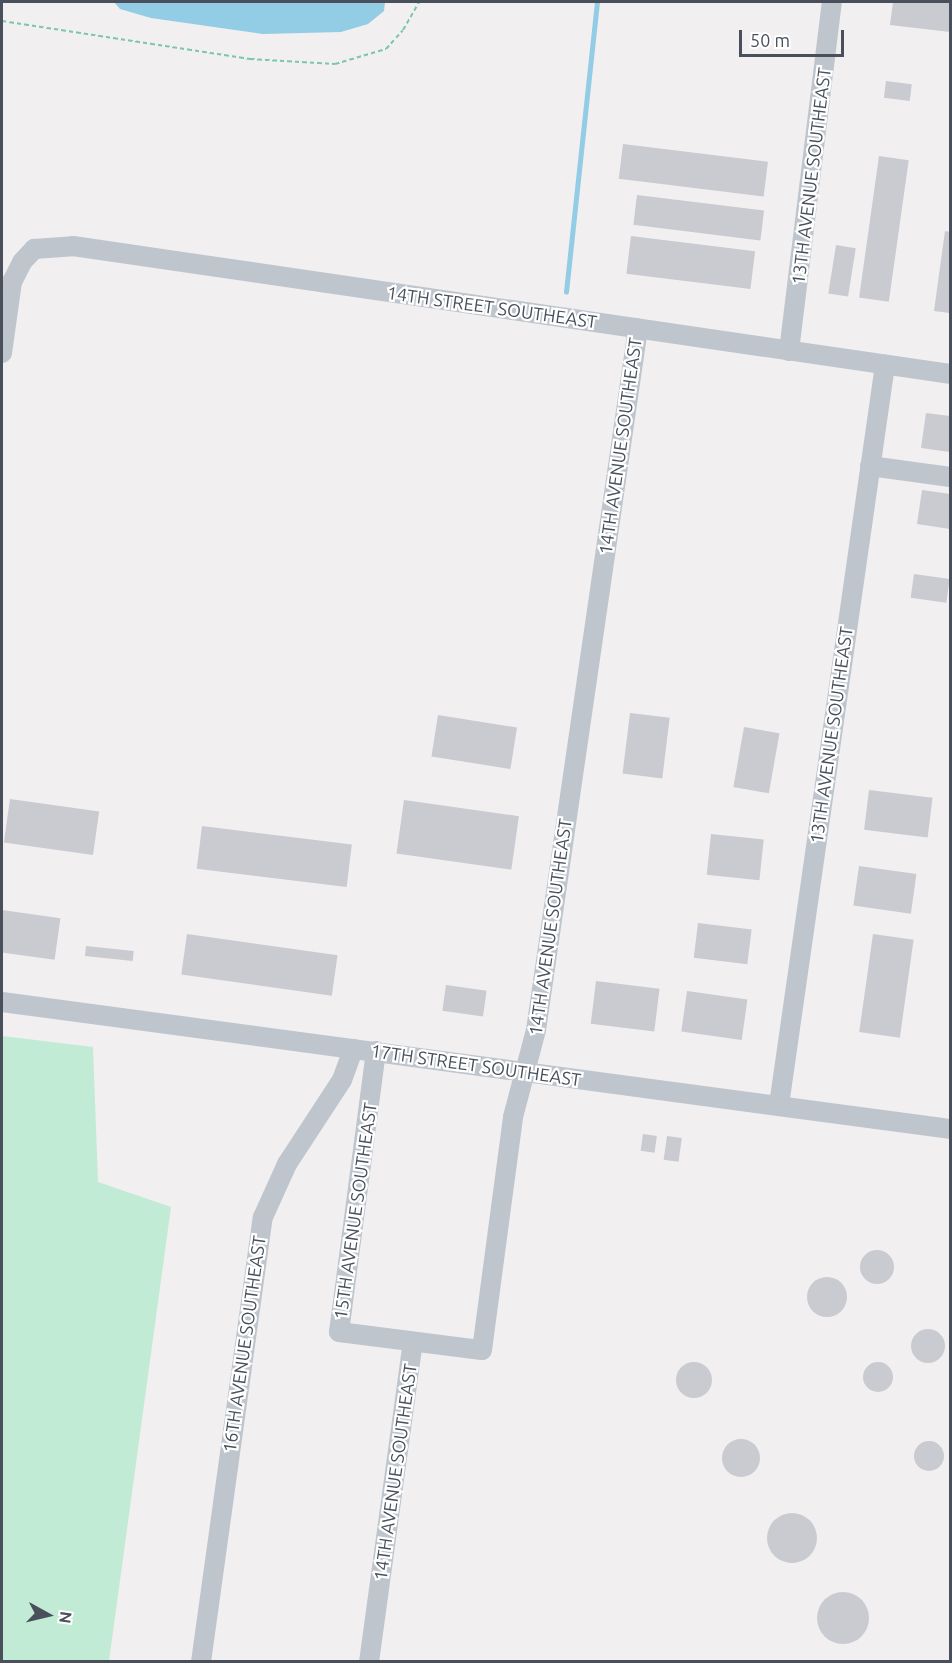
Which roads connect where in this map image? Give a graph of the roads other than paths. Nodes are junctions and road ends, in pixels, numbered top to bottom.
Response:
1 (832, 2) edge
2 (638, 328) junction
3 (789, 351) junction
4 (2, 353) edge
5 (885, 365) junction
6 (951, 375) edge
7 (870, 466) junction
8 (951, 477) edge
9 (2, 1002) edge
10 (353, 1049) junction
11 (376, 1052) junction
12 (527, 1072) junction
13 (779, 1105) junction
14 (951, 1129) edge
15 (413, 1342) junction
16 (201, 1662) edge
17 (369, 1662) edge

1 - 3 street, 13TH AVENUE SOUTHEAST
2 - 3 street, 14TH STREET SOUTHEAST
2 - 4 street, 14TH STREET SOUTHEAST
2 - 12 street, 14TH AVENUE SOUTHEAST
3 - 5 street, 14TH STREET SOUTHEAST
5 - 6 street, 14TH STREET SOUTHEAST
5 - 7 street, 13TH AVENUE SOUTHEAST
7 - 8 street
7 - 13 street, 13TH AVENUE SOUTHEAST
9 - 10 street, 17TH STREET SOUTHEAST
10 - 11 street, 17TH STREET SOUTHEAST
10 - 16 street, 16TH AVENUE SOUTHEAST
11 - 12 street, 17TH STREET SOUTHEAST
11 - 15 street, 15TH AVENUE SOUTHEAST
12 - 13 street, 17TH STREET SOUTHEAST
12 - 15 street, 14TH AVENUE SOUTHEAST
13 - 14 street, 17TH STREET SOUTHEAST
15 - 17 street, 14TH AVENUE SOUTHEAST

